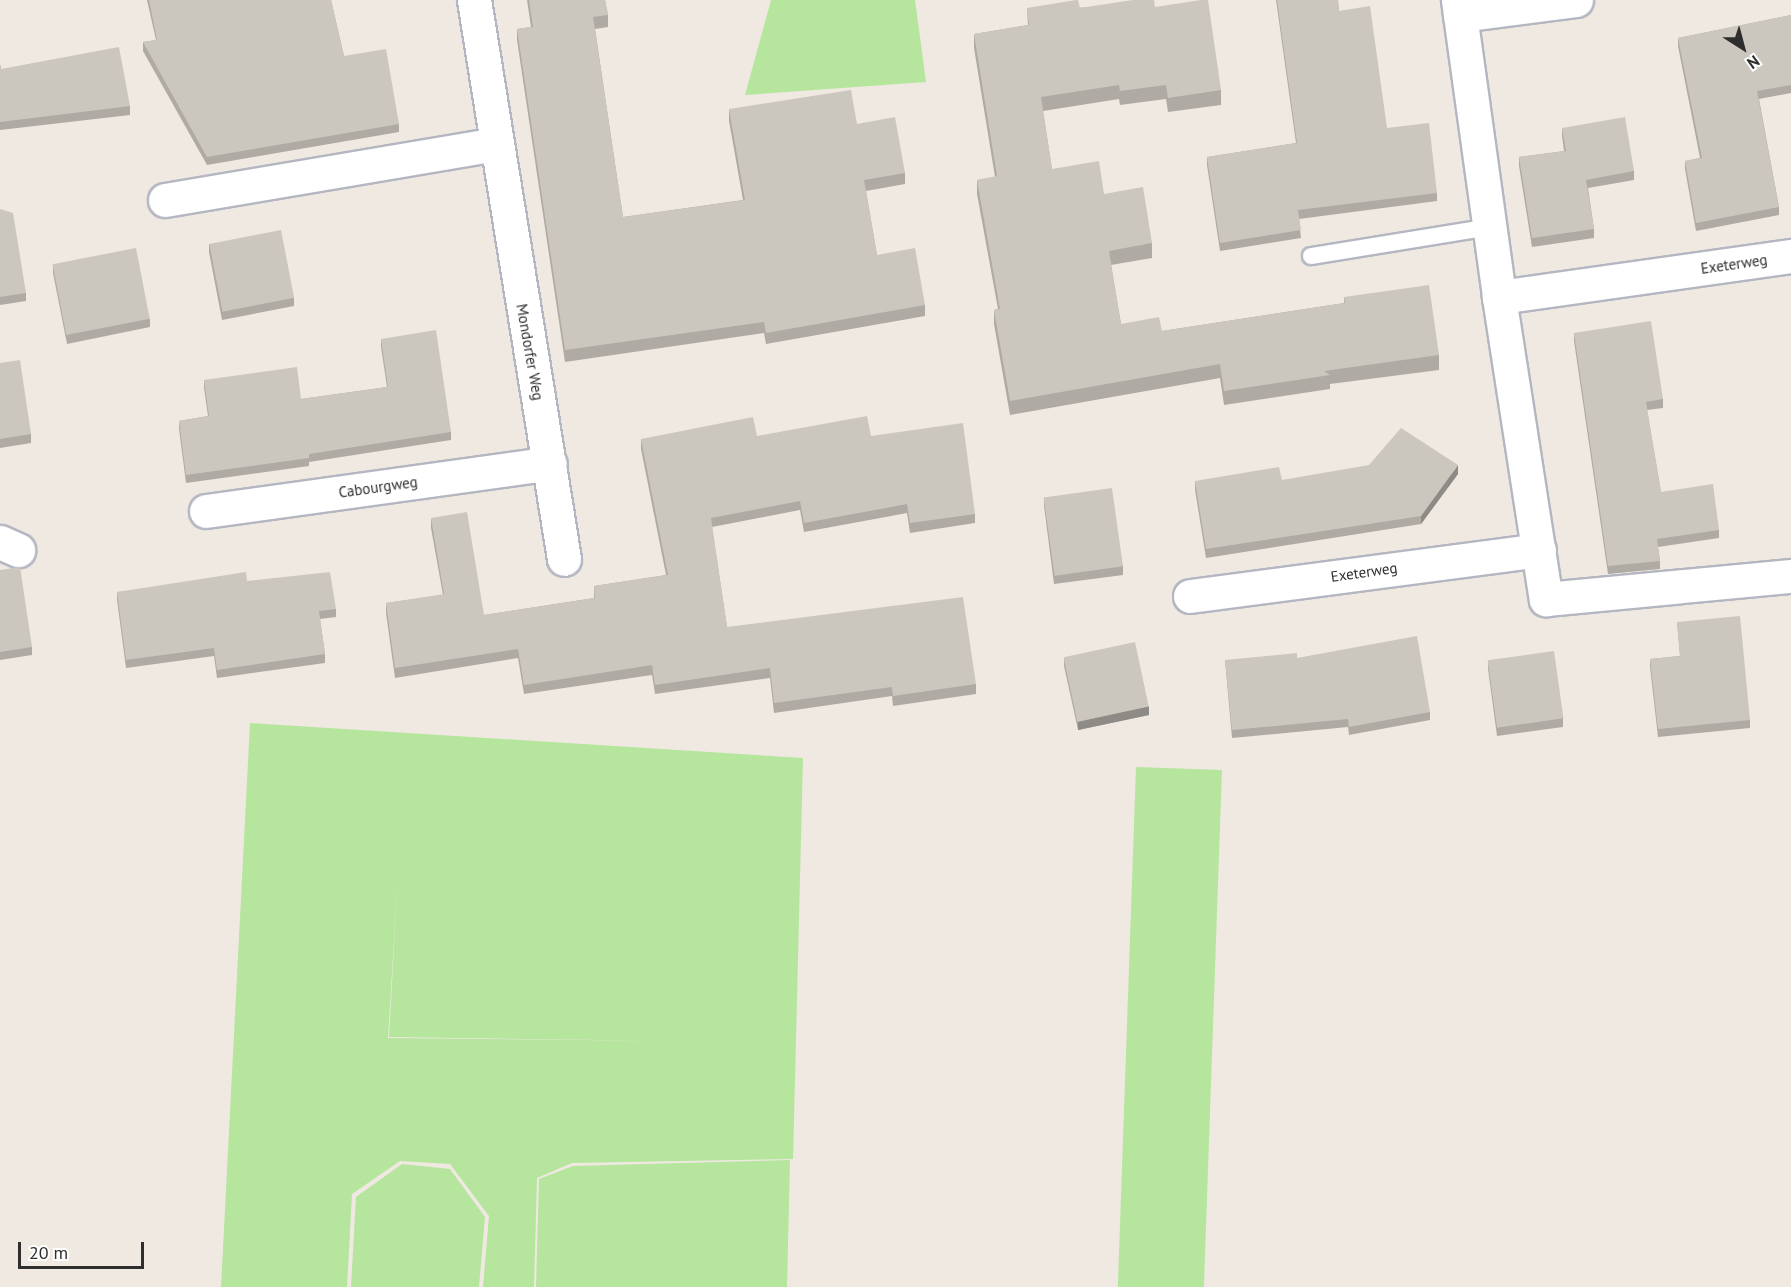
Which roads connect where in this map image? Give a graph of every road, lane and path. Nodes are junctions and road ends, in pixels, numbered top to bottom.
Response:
1 (474, 0) edge
2 (1576, 0) edge
3 (1459, 8) edge
4 (496, 144) junction
5 (165, 200) dead end
6 (1491, 227) junction
7 (1311, 256) dead end
8 (1791, 256) edge
9 (1499, 297) junction
10 (550, 464) junction
11 (206, 511) dead end
12 (1539, 550) junction
13 (564, 560) dead end
14 (1791, 576) edge
15 (1190, 596) dead end

1 - 4 street, Mondorfer Weg
2 - 3 street
3 - 6 street
4 - 5 street
4 - 10 street, Mondorfer Weg
6 - 7 lane
6 - 9 street
8 - 9 street, Exeterweg
9 - 12 street
10 - 11 street, Cabourgweg
10 - 13 street, Mondorfer Weg
12 - 14 street
12 - 15 street, Exeterweg

